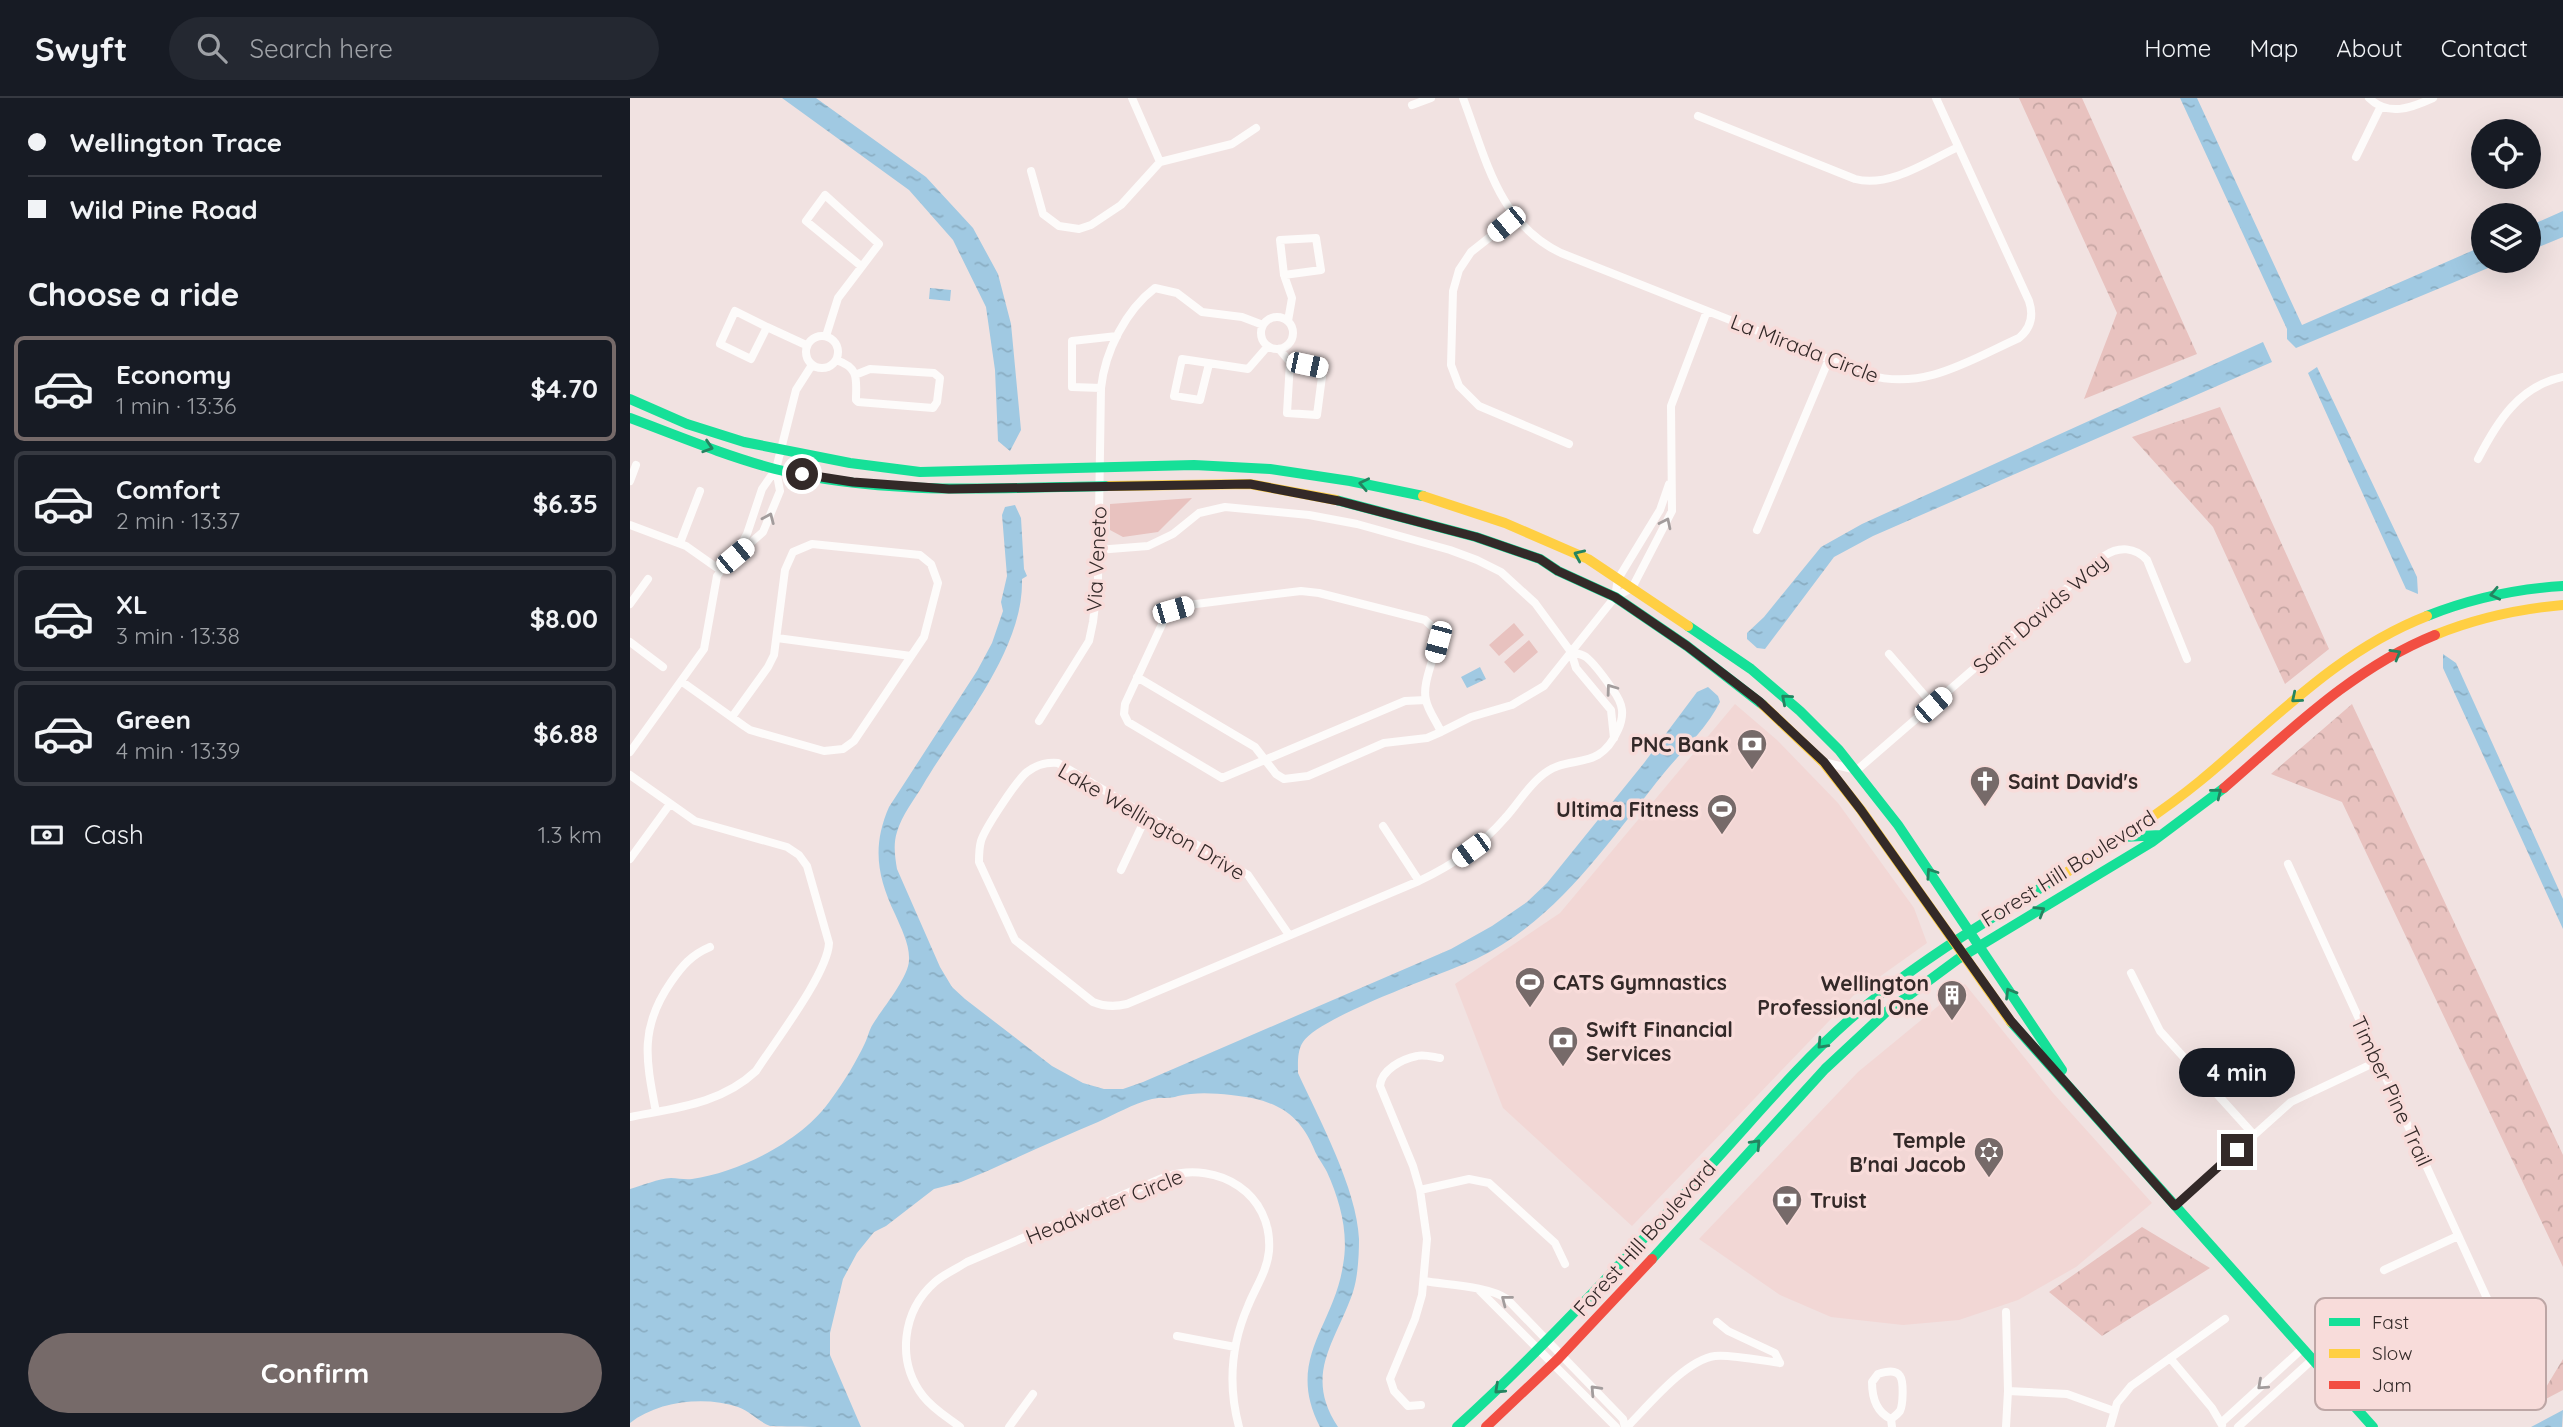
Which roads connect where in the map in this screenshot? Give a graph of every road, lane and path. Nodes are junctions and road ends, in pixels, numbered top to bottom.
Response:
1 (1132, 98) edge
2 (1431, 98) edge
3 (1463, 98) edge
4 (1936, 98) edge
5 (2369, 98) edge
6 (2433, 98) edge
7 (1412, 105) dead end
8 (2380, 108) junction
9 (1698, 116) dead end
10 (1256, 128) dead end
11 (1958, 147) junction
12 (2356, 157) dead end
13 (1160, 162) junction
14 (1031, 172) dead end
15 (1514, 218) junction
16 (861, 266) junction
17 (1284, 275) junction
18 (1707, 311) junction
19 (1288, 321) junction
20 (1263, 325) junction
21 (767, 327) junction
22 (826, 336) junction
23 (1117, 336) junction
24 (806, 345) junction
25 (1268, 346) junction
26 (1279, 349) junction
27 (1829, 359) junction
28 (836, 360) junction
29 (1290, 362) junction
30 (1209, 364) junction
31 (812, 365) junction
32 (855, 374) junction
33 (2563, 377) edge
34 (1101, 388) junction
35 (630, 399) edge
36 (630, 418) edge
37 (1569, 444) dead end
38 (783, 449) junction
39 (2477, 459) dead end
40 (636, 465) dead end
41 (1100, 467) junction
42 (776, 470) junction
43 (1671, 478) junction
44 (630, 481) edge
45 (1099, 488) junction
46 (700, 491) dead end
47 (630, 525) edge
48 (1757, 530) dead end
49 (680, 543) junction
50 (1097, 550) junction
51 (735, 556) junction
52 (720, 570) junction
53 (648, 579) dead end
54 (1618, 579) junction
55 (2563, 586) edge
56 (1632, 588) junction
57 (1615, 597) junction
58 (630, 604) edge
59 (2563, 606) edge
60 (777, 638) junction
61 (630, 642) edge
62 (1571, 652) junction
63 (1889, 654) dead end
64 (911, 656) junction
65 (2187, 659) dead end
66 (663, 667) dead end
67 (1137, 677) junction
68 (681, 681) junction
69 (1426, 700) junction
70 (1933, 705) junction
71 (732, 717) junction
72 (1039, 721) dead end
73 (1441, 732) junction
74 (1614, 740) junction
75 (630, 752) edge
76 (1266, 762) junction
77 (1824, 762) junction
78 (1857, 770) junction
79 (630, 775) edge
80 (670, 804) junction
81 (1147, 815) junction
82 (1383, 826) dead end
83 (2163, 835) junction
84 (2122, 838) junction
85 (630, 859) edge
86 (2288, 864) dead end
87 (1121, 870) dead end
88 (1419, 881) junction
89 (1970, 929) junction
90 (1289, 936) junction
91 (1952, 940) junction
92 (1980, 946) junction
93 (710, 947) dead end
94 (1963, 956) junction
95 (2131, 973) dead end
96 (1440, 1058) dead end
97 (2378, 1061) junction
98 (2089, 1110) junction
99 (656, 1112) junction
100 (630, 1117) edge
101 (2254, 1135) junction
102 (1420, 1190) junction
103 (2175, 1206) junction
104 (2458, 1236) junction
105 (1565, 1264) dead end
106 (2384, 1270) dead end
107 (1424, 1281) junction
108 (1479, 1290) junction
109 (2487, 1298) edge
110 (2006, 1312) dead end
111 (2225, 1319) dead end
112 (1717, 1322) dead end
113 (1177, 1336) dead end
114 (1549, 1341) junction
115 (1235, 1346) junction
116 (2303, 1348) junction
117 (1540, 1351) junction
118 (1562, 1355) junction
119 (2170, 1358) junction
120 (2313, 1359) junction
121 (2315, 1361) edge
122 (1554, 1364) junction
123 (2008, 1391) junction
124 (1033, 1394) dead end
125 (1421, 1405) dead end
126 (2358, 1410) edge
127 (2113, 1411) junction
128 (1891, 1423) edge
129 (2222, 1425) edge
130 (960, 1427) edge
131 (1009, 1427) edge
132 (1239, 1427) edge
133 (1457, 1427) edge
134 (1486, 1427) edge
135 (1616, 1427) edge
136 (1626, 1427) edge
137 (2006, 1427) edge
138 (2110, 1427) edge
139 (2238, 1427) edge
140 (2373, 1427) edge

1 - 13 street
2 - 7 street
3 - 15 street, La Mirada Circle
4 - 11 street, La Mirada Circle
5 - 8 street
6 - 8 street
8 - 12 street
9 - 11 street
10 - 13 street
11 - 27 street, La Mirada Circle
13 - 14 street
15 - 18 street, La Mirada Circle
15 - 37 street
16 - 16 street
16 - 22 street
17 - 17 street
17 - 19 street
18 - 27 street, La Mirada Circle
18 - 43 street
19 - 20 street
19 - 26 street
20 - 23 street, Via Veneto
20 - 25 street
21 - 21 street
21 - 24 street
22 - 24 street
22 - 28 street
23 - 34 street, Via Veneto
23 - 34 street
24 - 31 street
25 - 26 street
25 - 30 street
26 - 29 street
27 - 48 street
28 - 31 street
28 - 32 street
29 - 29 street
30 - 30 street
31 - 38 street
32 - 32 street
33 - 39 street
34 - 41 street, Via Veneto
35 - 38 street
36 -> 42 street
38 - 41 street
38 - 42 street
40 - 44 street
41 - 45 street, Via Veneto
54 -> 41 street
42 - 45 street
42 - 51 street
51 -> 42 street
43 - 54 street
56 -> 43 street
45 - 50 street, Via Veneto
45 - 57 street
46 - 49 street
47 - 49 street
49 - 52 street
50 - 62 street
50 - 72 street, Via Veneto
51 - 52 street
52 - 68 street
53 - 58 street
54 - 56 street
54 - 57 street
55 -> 84 street, Forest Hill Boulevard
56 - 57 street
78 -> 56 street
57 - 62 street
57 - 77 street
83 -> 59 street, Forest Hill Boulevard
60 - 64 street
60 - 64 street
60 - 71 street
61 - 66 street
62 - 73 street
62 - 74 street
74 -> 62 street
63 - 70 street
64 - 71 street
65 - 70 street, Saint Davids Way
67 - 69 street
67 - 76 street
67 - 76 street
68 - 71 street
68 - 75 street
69 - 73 street
69 - 76 street
70 - 78 street, Saint Davids Way
73 - 76 street
74 - 88 street, Lake Wellington Drive
77 - 78 street
77 - 91 street
89 -> 78 street
79 - 80 street
80 - 85 street
80 - 99 street
81 - 87 street
81 - 90 street, Lake Wellington Drive
81 - 90 street, Lake Wellington Drive
82 - 88 street
83 - 84 street
92 -> 83 street, Forest Hill Boulevard
84 - 89 street, Forest Hill Boulevard
86 - 97 street, Timber Pine Trail
88 - 90 street, Lake Wellington Drive
89 - 91 street, Forest Hill Boulevard
89 - 92 street
91 - 94 street
91 -> 114 street, Forest Hill Boulevard
92 - 94 street, Forest Hill Boulevard
98 -> 92 street
93 - 99 street
94 - 98 street
118 -> 94 street, Forest Hill Boulevard
95 - 101 street
96 - 102 street
97 - 101 street
97 - 104 street, Timber Pine Trail
98 - 103 street
99 - 100 street
101 - 103 street
102 - 105 street
102 - 107 street
103 - 116 street
104 - 106 street
104 - 109 street, Timber Pine Trail
107 - 108 street
107 - 125 street
114 -> 108 street
108 - 117 street
110 - 123 street
111 - 119 street
112 - 136 street
113 - 115 street
114 - 117 street, Forest Hill Boulevard
114 - 118 street
115 - 130 street, Headwater Circle
115 - 132 street, Headwater Circle
116 - 120 street
116 -> 129 street
117 - 122 street
117 -> 133 street, Forest Hill Boulevard
118 - 122 street, Forest Hill Boulevard
136 -> 118 street
119 - 127 street
119 - 129 street
120 - 121 street
120 - 139 street
122 - 134 street, Forest Hill Boulevard
122 - 135 street
123 - 127 street
123 - 137 street
124 - 131 street
126 - 140 street
127 - 138 street
128 - 128 street

